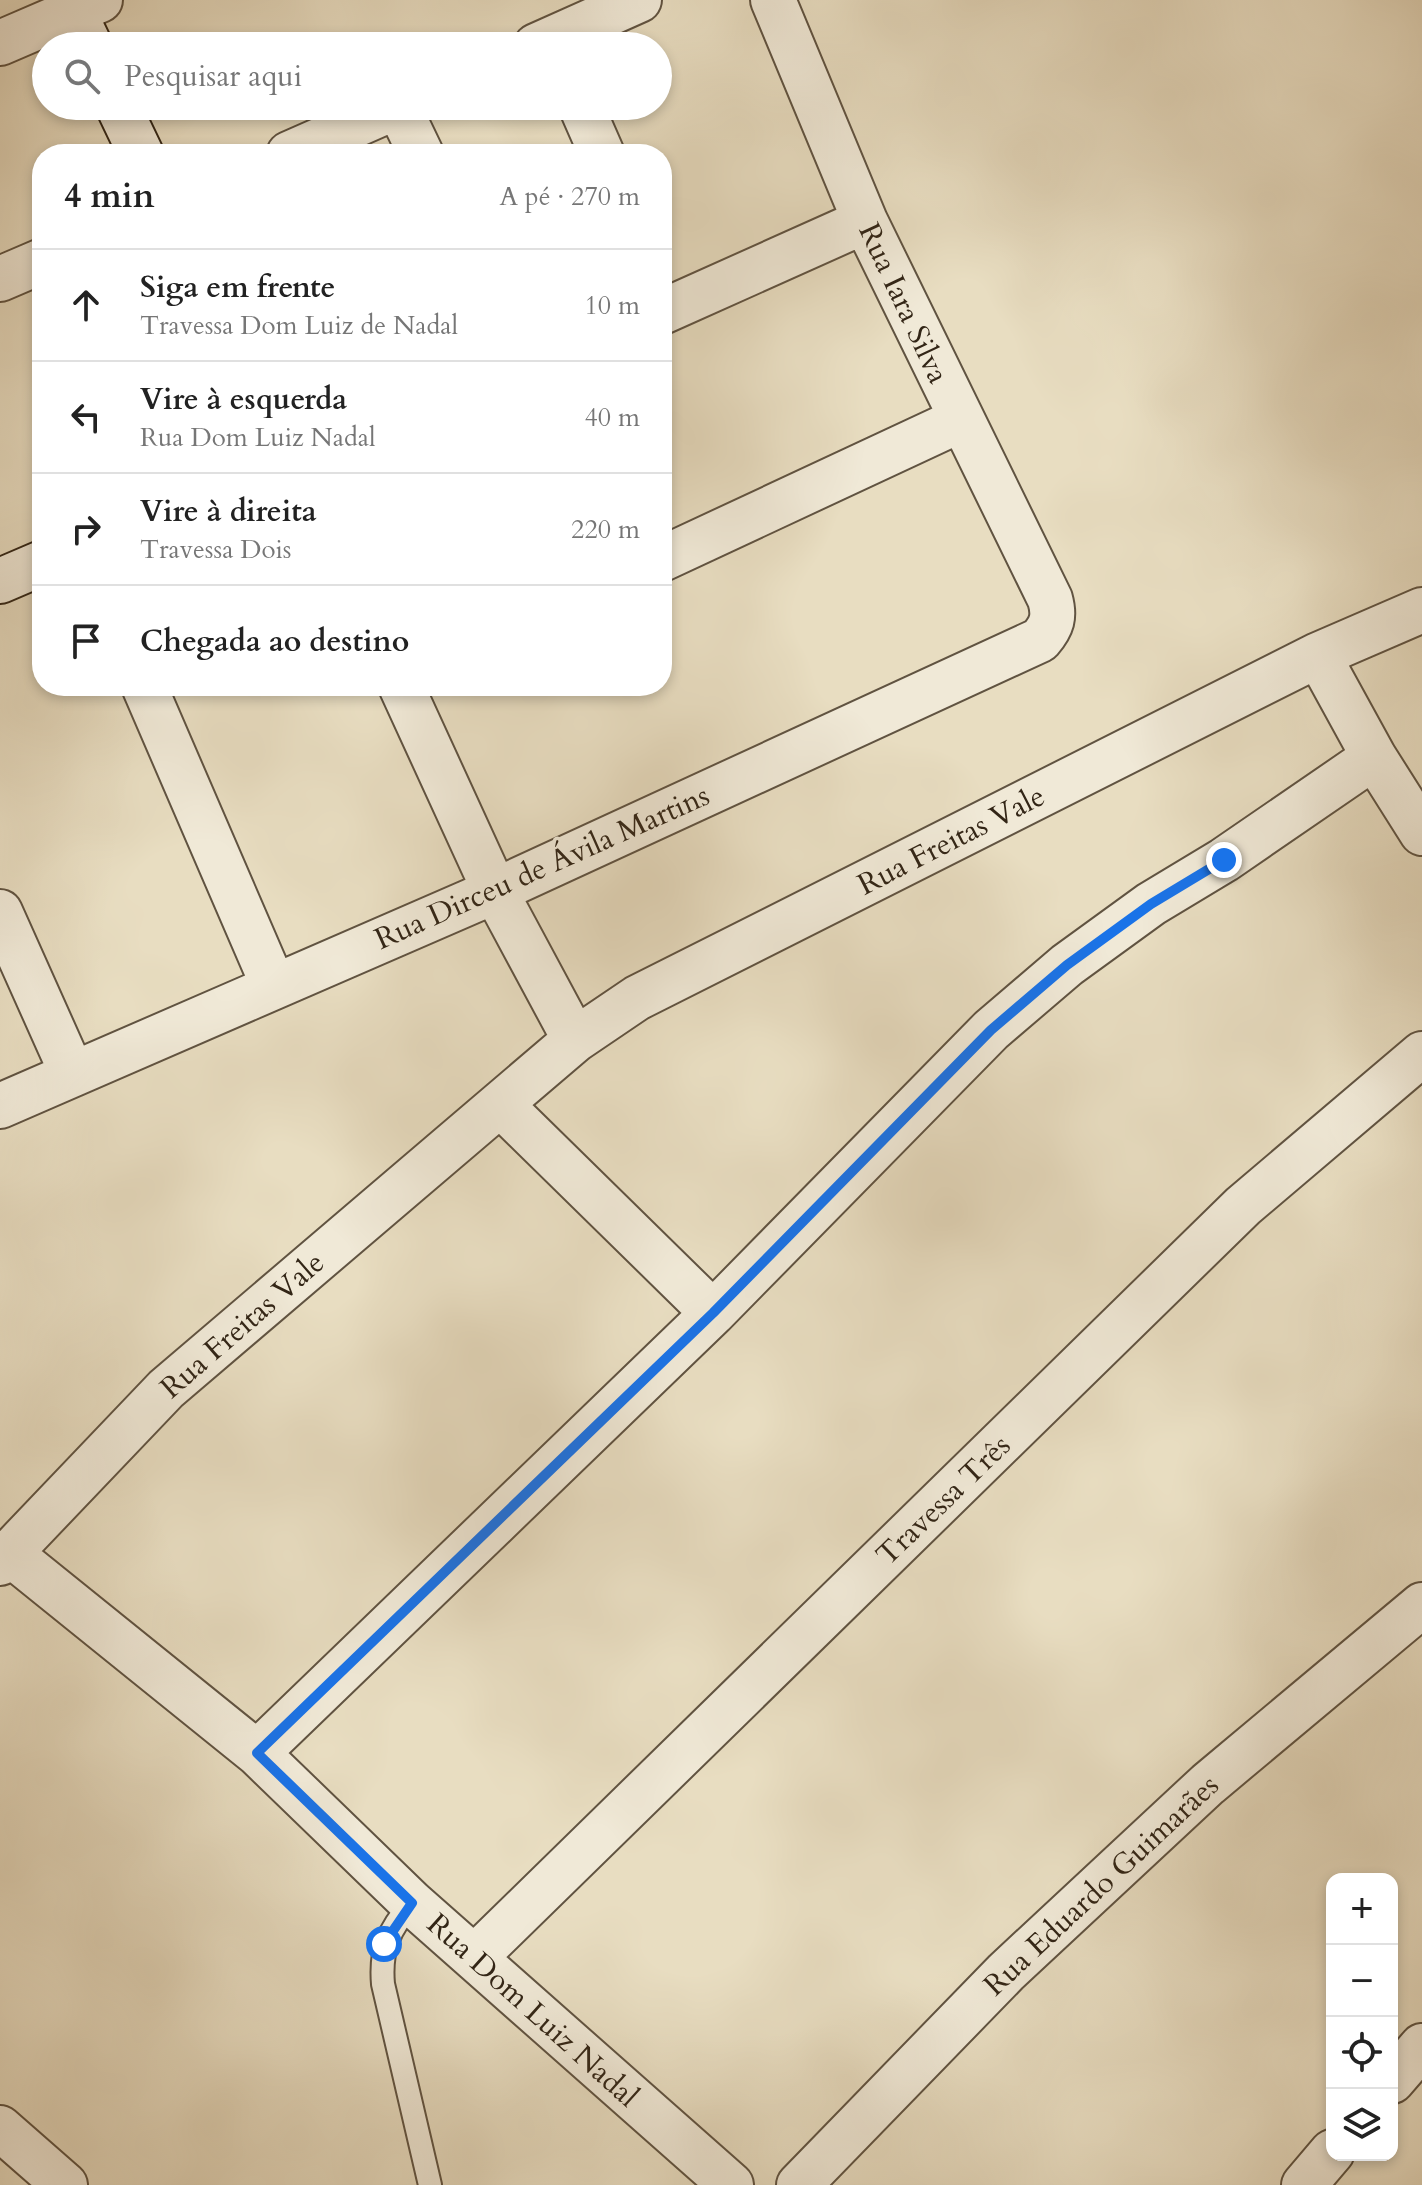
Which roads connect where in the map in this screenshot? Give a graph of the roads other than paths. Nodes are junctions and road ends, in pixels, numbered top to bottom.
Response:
1 (639, 0) edge
2 (773, 0) edge
3 (83, 15) edge
4 (32, 32) edge
5 (33, 32) edge
6 (567, 32) edge
7 (0, 43) edge
8 (125, 120) edge
9 (366, 120) edge
10 (405, 120) edge
11 (587, 120) edge
12 (136, 144) edge
13 (312, 144) edge
14 (416, 144) edge
15 (598, 144) edge
16 (865, 221) junction
17 (32, 265) edge
18 (0, 279) edge
19 (672, 301) edge
20 (960, 420) junction
21 (672, 554) edge
22 (32, 567) edge
23 (0, 581) edge
24 (1050, 599) joint
25 (1422, 610) edge
26 (1318, 655) junction
27 (148, 696) edge
28 (406, 696) edge
29 (1374, 757) junction
30 (1422, 833) edge
31 (495, 891) junction
32 (0, 912) edge
33 (274, 987) junction
34 (575, 1040) junction
35 (1422, 1054) edge
36 (72, 1073) junction
37 (501, 1105) junction
38 (0, 1106) edge
39 (713, 1313) junction
40 (5, 1558) edge
41 (1422, 1605) edge
42 (257, 1753) junction
43 (412, 1903) junction
44 (475, 1957) junction
45 (1422, 2046) edge
46 (1398, 2074) edge
47 (0, 2128) edge
48 (1326, 2159) edge
49 (65, 2185) edge
50 (430, 2185) edge
51 (731, 2185) edge
52 (799, 2185) edge
53 (1304, 2185) edge

1 - 6 street
2 - 16 street, Rua Iara Silva
3 - 5 street
4 - 7 street
8 - 12 street
9 - 13 street
10 - 14 street
11 - 15 street
16 - 19 street
16 - 20 street, Rua Iara Silva
17 - 18 street
20 - 21 street
20 - 24 street, Rua Iara Silva
22 - 23 street
24 - 31 street, Rua Dirceu de Ávila Martins
25 - 26 street, Rua Freitas Vale
26 - 29 street
26 - 34 street, Rua Freitas Vale
27 - 33 street
28 - 31 street
29 - 30 street
29 - 39 street
31 - 33 street, Rua Dirceu de Ávila Martins
31 - 34 street
32 - 36 street
33 - 36 street, Rua Dirceu de Ávila Martins
34 - 37 street, Rua Freitas Vale
35 - 44 street, Travessa Três
36 - 38 street, Rua Dirceu de Ávila Martins
37 - 39 street
37 - 40 street, Rua Freitas Vale
39 - 42 street
40 - 42 street, Rua Dom Luiz Nadal
41 - 52 street, Rua Eduardo Guimarães
42 - 43 street, Rua Dom Luiz Nadal
43 - 44 street, Rua Dom Luiz Nadal
43 - 50 lane
44 - 51 street, Rua Dom Luiz Nadal
45 - 46 street
47 - 49 street
48 - 53 street

